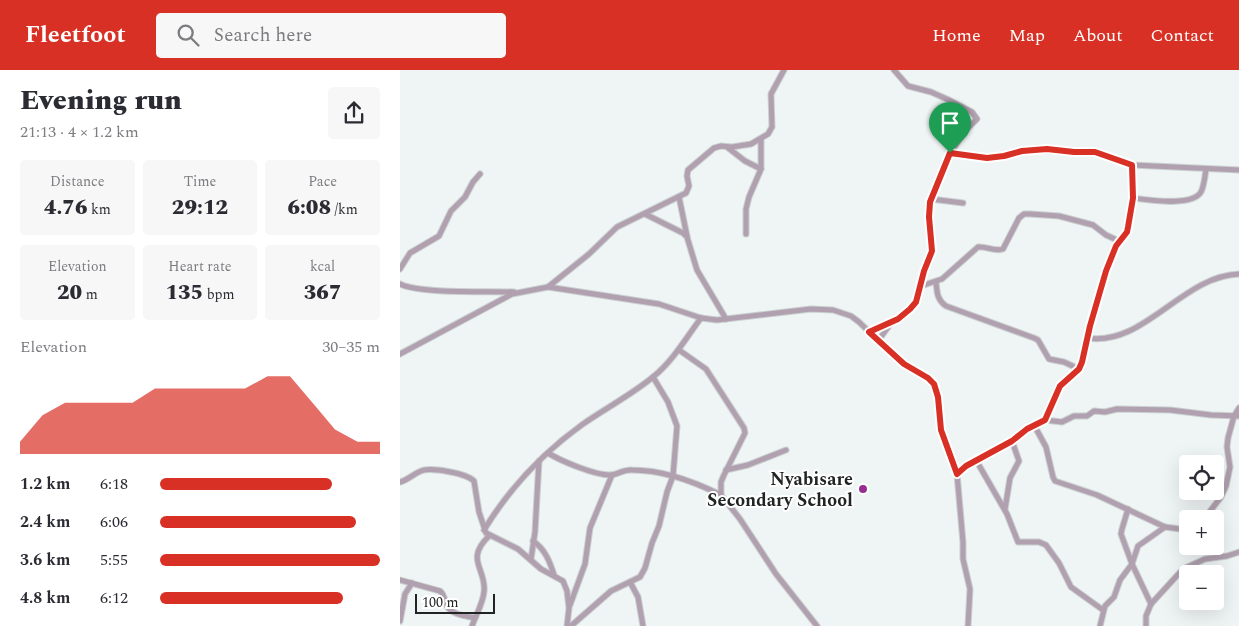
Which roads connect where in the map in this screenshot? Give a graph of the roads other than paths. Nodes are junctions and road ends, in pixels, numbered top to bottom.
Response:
1 (784, 70) edge
2 (894, 70) edge
3 (761, 140) junction
4 (727, 147) junction
5 (950, 153) junction
6 (1132, 165) junction
7 (761, 168) junction
8 (1206, 170) junction
9 (1239, 170) edge
10 (480, 174) dead end
11 (679, 197) junction
12 (1133, 198) junction
13 (931, 199) junction
14 (963, 203) dead end
15 (645, 214) junction
16 (746, 234) dead end
17 (687, 237) junction
18 (1119, 241) junction
19 (400, 269) edge
20 (1239, 274) edge
21 (936, 282) junction
22 (400, 284) edge
23 (920, 286) junction
24 (548, 287) junction
25 (519, 292) junction
26 (701, 318) junction
27 (726, 319) junction
28 (891, 323) junction
29 (869, 332) junction
30 (1087, 338) junction
31 (878, 341) junction
32 (679, 350) junction
33 (400, 354) edge
34 (1079, 369) junction
35 (653, 377) junction
36 (1239, 408) edge
37 (1236, 416) edge
38 (1045, 420) junction
39 (1034, 425) junction
40 (1012, 441) junction
41 (786, 450) dead end
42 (548, 453) junction
43 (976, 460) junction
44 (539, 461) junction
45 (726, 470) junction
46 (957, 474) junction
47 (612, 475) junction
48 (673, 476) junction
49 (400, 482) edge
50 (721, 495) junction
51 (1128, 509) junction
52 (1005, 510) junction
53 (1211, 510) edge
54 (1165, 527) junction
55 (1179, 529) edge
56 (484, 530) junction
57 (488, 536) junction
58 (533, 541) junction
59 (1239, 552) edge
60 (531, 560) junction
61 (1132, 564) junction
62 (554, 575) junction
63 (400, 580) edge
64 (630, 582) junction
65 (412, 584) junction
66 (1150, 604) junction
67 (569, 608) junction
68 (1103, 610) junction
69 (475, 618) junction
70 (400, 622) edge
71 (400, 626) edge
72 (472, 626) edge
73 (569, 626) edge
74 (643, 626) edge
75 (817, 626) edge
76 (968, 626) edge
77 (1100, 626) edge
78 (1146, 626) edge

1 - 3 street
2 - 5 street
3 - 4 street
3 - 7 street
4 - 7 street
4 - 11 street
5 - 6 street
5 - 13 street
6 - 8 street
6 - 12 street
7 - 16 street
8 - 9 street
8 - 12 street
10 - 19 street
11 - 15 street
11 - 17 street
12 - 18 street
13 - 14 street
13 - 23 street
15 - 17 street
15 - 24 street
17 - 27 street
18 - 21 street
18 - 30 street
20 - 30 street
21 - 23 street
21 - 34 street
22 - 25 street
23 - 28 street
24 - 25 street
24 - 26 street
25 - 33 street
26 - 27 street
26 - 32 street
27 - 29 street
28 - 29 street
28 - 31 street
29 - 31 street
30 - 34 street
31 - 46 street
32 - 35 street
32 - 45 street
34 - 38 street
35 - 42 street
35 - 48 street
36 - 37 street
37 - 38 street
37 - 53 street
38 - 39 street
39 - 40 street
39 - 51 street
40 - 43 street
40 - 52 street
41 - 45 street
42 - 44 street
42 - 47 street
43 - 46 street
43 - 52 street
44 - 56 street
44 - 58 street
45 - 50 street
46 - 76 street
47 - 48 street
47 - 67 street
48 - 50 street
48 - 64 street
49 - 56 street
50 - 75 street
51 - 54 street
51 - 61 street
52 - 68 street
54 - 55 street
54 - 61 street
56 - 57 street
57 - 60 street
57 - 69 street
58 - 60 street
58 - 62 street
59 - 66 street
60 - 62 street
61 - 66 street
61 - 68 street
62 - 67 street
63 - 65 street
64 - 73 street
64 - 74 street
65 - 69 street
65 - 70 street
66 - 78 street
67 - 73 street
68 - 77 street
69 - 72 street
70 - 71 street

